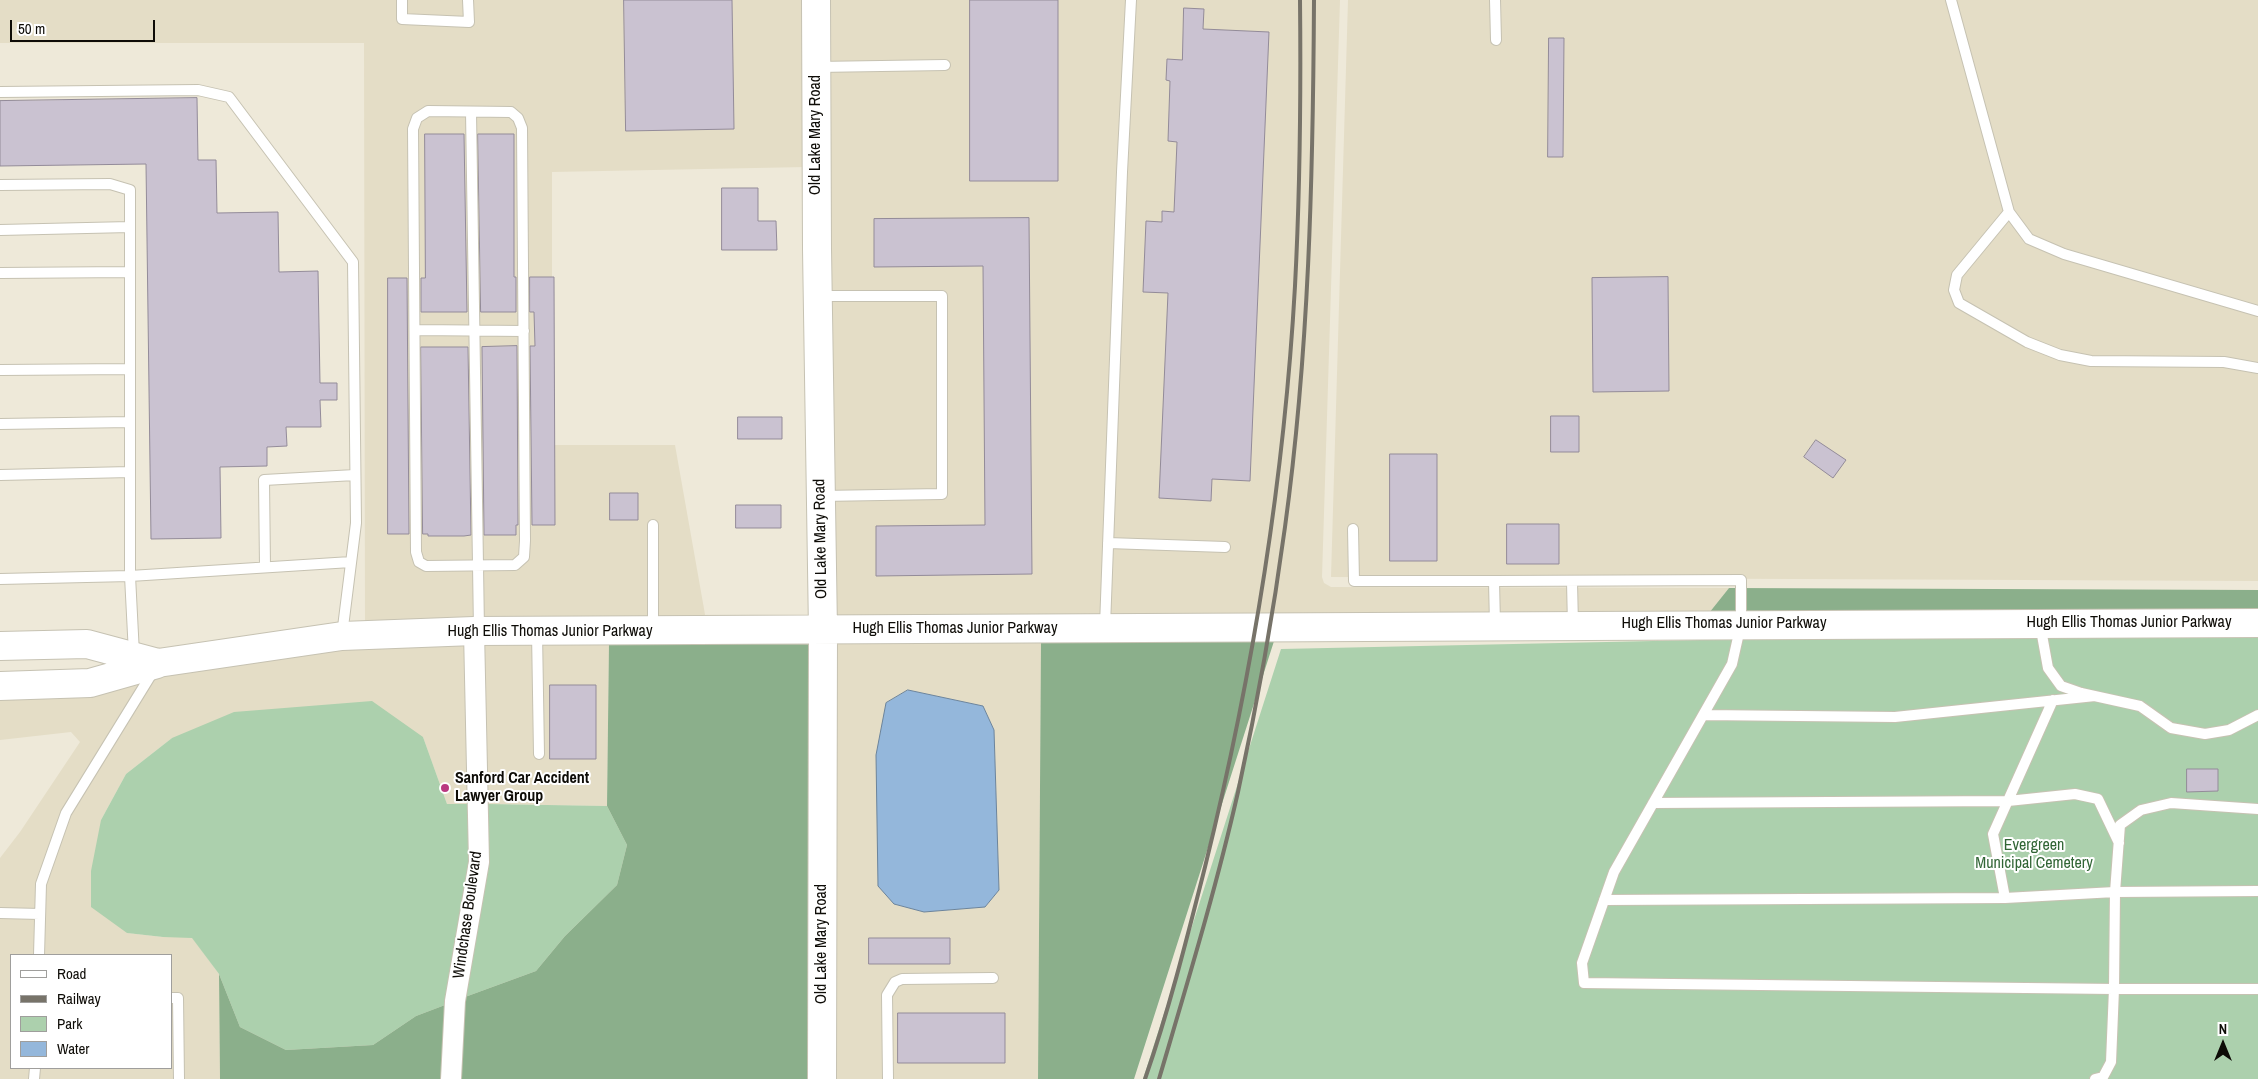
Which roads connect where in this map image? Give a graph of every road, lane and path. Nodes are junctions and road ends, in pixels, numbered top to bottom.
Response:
1 (402, 0) edge
2 (468, 0) edge
3 (816, 0) edge
4 (1131, 0) edge
5 (1495, 0) edge
6 (1951, 0) edge
7 (1496, 40) dead end
8 (945, 65) dead end
9 (816, 67) junction
10 (0, 92) edge
11 (471, 112) junction
12 (0, 185) edge
13 (2009, 212) junction
14 (130, 227) junction
15 (0, 230) edge
16 (130, 272) junction
17 (0, 273) edge
18 (817, 296) junction
19 (2258, 311) edge
20 (414, 330) junction
21 (474, 331) junction
22 (524, 331) junction
23 (2258, 368) edge
24 (130, 369) junction
25 (0, 370) edge
26 (130, 422) junction
27 (0, 424) edge
28 (130, 472) junction
29 (0, 475) edge
30 (355, 475) junction
31 (821, 496) junction
32 (653, 525) dead end
33 (1353, 529) dead end
34 (1108, 543) junction
35 (1226, 547) dead end
36 (351, 562) junction
37 (477, 566) junction
38 (265, 567) junction
39 (130, 576) junction
40 (0, 579) edge
41 (1494, 581) junction
42 (1572, 582) junction
43 (2040, 623) junction
44 (2258, 623) edge
45 (1741, 624) junction
46 (1495, 625) junction
47 (1573, 625) junction
48 (1105, 628) junction
49 (822, 630) junction
50 (477, 631) junction
51 (537, 631) junction
52 (653, 631) junction
53 (342, 636) junction
54 (0, 646) edge
55 (142, 663) junction
56 (0, 686) edge
57 (2095, 696) junction
58 (2053, 700) junction
59 (1703, 715) junction
60 (2258, 715) edge
61 (539, 754) dead end
62 (2008, 801) junction
63 (1653, 803) junction
64 (2258, 809) edge
65 (2119, 844) junction
66 (2258, 891) edge
67 (2115, 892) junction
68 (2004, 898) junction
69 (1604, 900) junction
70 (0, 913) edge
71 (40, 914) junction
72 (38, 954) edge
73 (993, 978) dead end
74 (2114, 989) junction
75 (2258, 989) edge
76 (172, 998) edge
77 (179, 1079) edge
78 (451, 1079) edge
79 (822, 1079) edge
80 (888, 1079) edge
81 (2096, 1079) edge

1 - 2 lane
3 - 9 main road, Old Lake Mary Road
4 - 34 lane
5 - 7 lane
6 - 13 lane
8 - 9 lane
9 - 18 main road, Old Lake Mary Road
10 - 30 lane
11 - 20 lane
11 - 21 lane
11 - 22 lane
12 - 14 lane
13 - 19 lane
13 - 23 lane
14 - 15 lane
14 - 16 lane
16 - 17 lane
16 - 24 lane
18 - 31 main road, Old Lake Mary Road
18 - 31 lane
20 - 21 lane
20 - 37 lane
21 - 22 lane
21 - 37 lane
22 - 37 lane
24 - 25 lane
24 - 26 lane
26 - 27 lane
26 - 28 lane
28 - 29 lane
28 - 39 lane
30 - 36 lane
30 - 38 lane
31 - 49 main road, Old Lake Mary Road
32 - 52 lane
33 - 41 lane
34 - 35 lane
34 - 48 lane
36 - 38 lane
36 - 53 lane
37 - 50 lane
38 - 39 lane
39 - 40 lane
39 - 55 lane
41 - 42 lane
41 - 46 lane
42 - 45 lane
42 - 47 lane
43 - 44 main road, Hugh Ellis Thomas Junior Parkway
43 - 45 main road, Hugh Ellis Thomas Junior Parkway
43 - 57 lane
45 - 47 main road, Hugh Ellis Thomas Junior Parkway
45 - 59 lane
46 - 47 main road, Hugh Ellis Thomas Junior Parkway
46 - 48 main road, Hugh Ellis Thomas Junior Parkway
48 - 49 main road, Hugh Ellis Thomas Junior Parkway
49 - 52 main road, Hugh Ellis Thomas Junior Parkway
49 - 79 main road, Old Lake Mary Road
50 - 51 main road, Hugh Ellis Thomas Junior Parkway
50 - 53 main road, Hugh Ellis Thomas Junior Parkway
50 - 78 street, Windchase Boulevard
51 - 52 main road, Hugh Ellis Thomas Junior Parkway
51 - 61 lane
53 - 55 main road, Hugh Ellis Thomas Junior Parkway
54 - 55 main road, Hugh Ellis Thomas Junior Parkway
55 - 56 main road
55 - 71 lane
57 - 58 lane
57 - 60 lane
58 - 59 lane
58 - 62 lane
59 - 63 lane
62 - 63 lane
62 - 65 lane
62 - 68 lane
63 - 69 lane
64 - 65 lane
65 - 67 lane
66 - 67 lane
67 - 68 lane
67 - 74 lane
68 - 69 lane
69 - 74 lane
70 - 71 lane
71 - 72 lane
73 - 80 lane
74 - 75 lane
74 - 81 lane
76 - 77 lane

